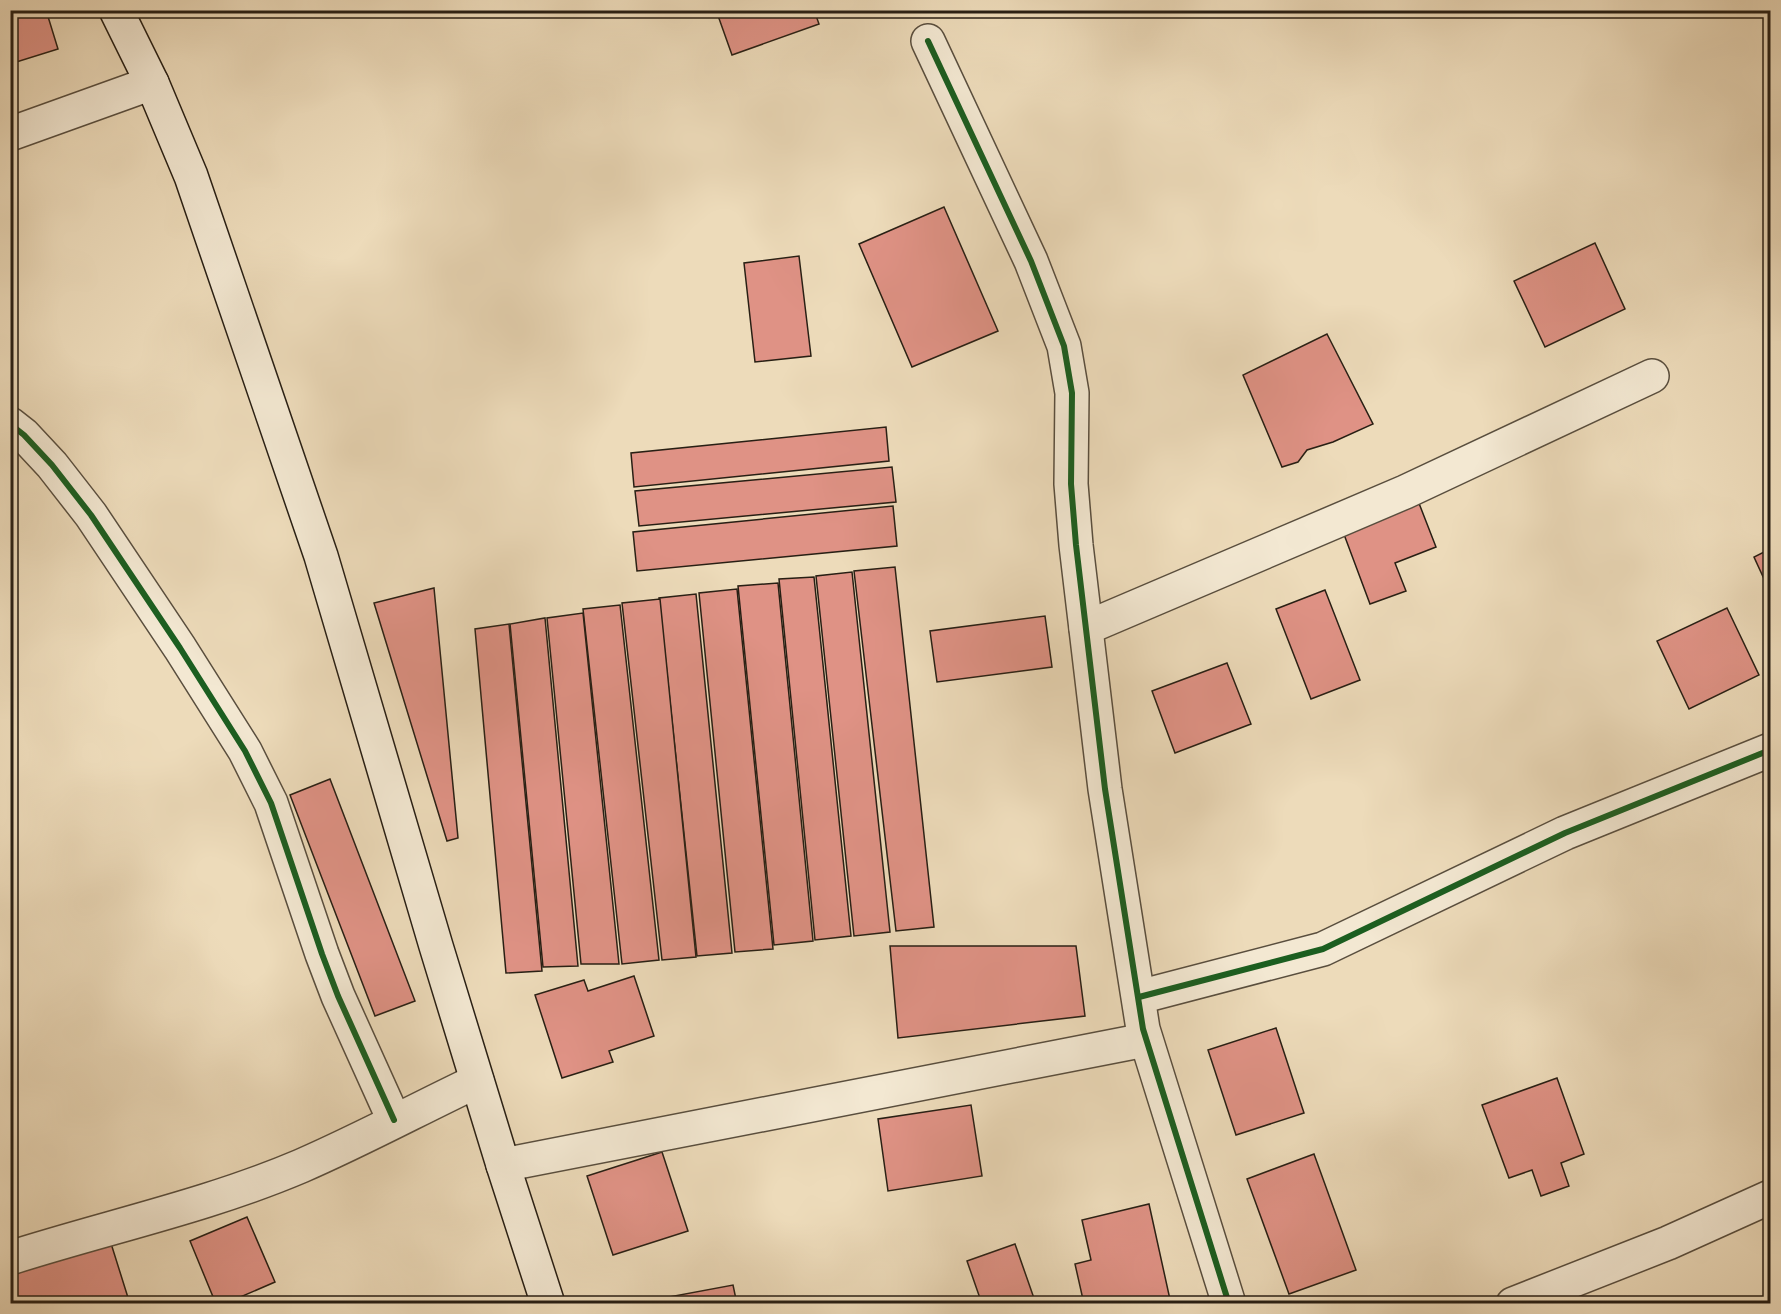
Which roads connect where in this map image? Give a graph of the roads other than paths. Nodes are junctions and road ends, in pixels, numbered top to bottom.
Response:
1 (116, 10) edge
2 (928, 41) dead end
3 (152, 83) junction
4 (10, 134) edge
5 (1652, 376) dead end
6 (10, 424) edge
7 (1086, 628) junction
8 (1770, 750) edge
9 (1139, 997) junction
10 (1145, 1040) junction
11 (477, 1081) junction
12 (394, 1120) junction
13 (503, 1165) junction
14 (1770, 1197) edge
15 (10, 1258) edge
16 (548, 1304) edge
17 (1229, 1304) edge
18 (1513, 1304) edge

1 - 3 street
2 - 7 street
3 - 4 street
3 - 11 street
5 - 7 street
6 - 12 street
7 - 9 street
8 - 9 street
9 - 10 street
10 - 13 street
10 - 17 street
11 - 12 street
11 - 13 street
12 - 15 street
13 - 16 street
14 - 18 street

